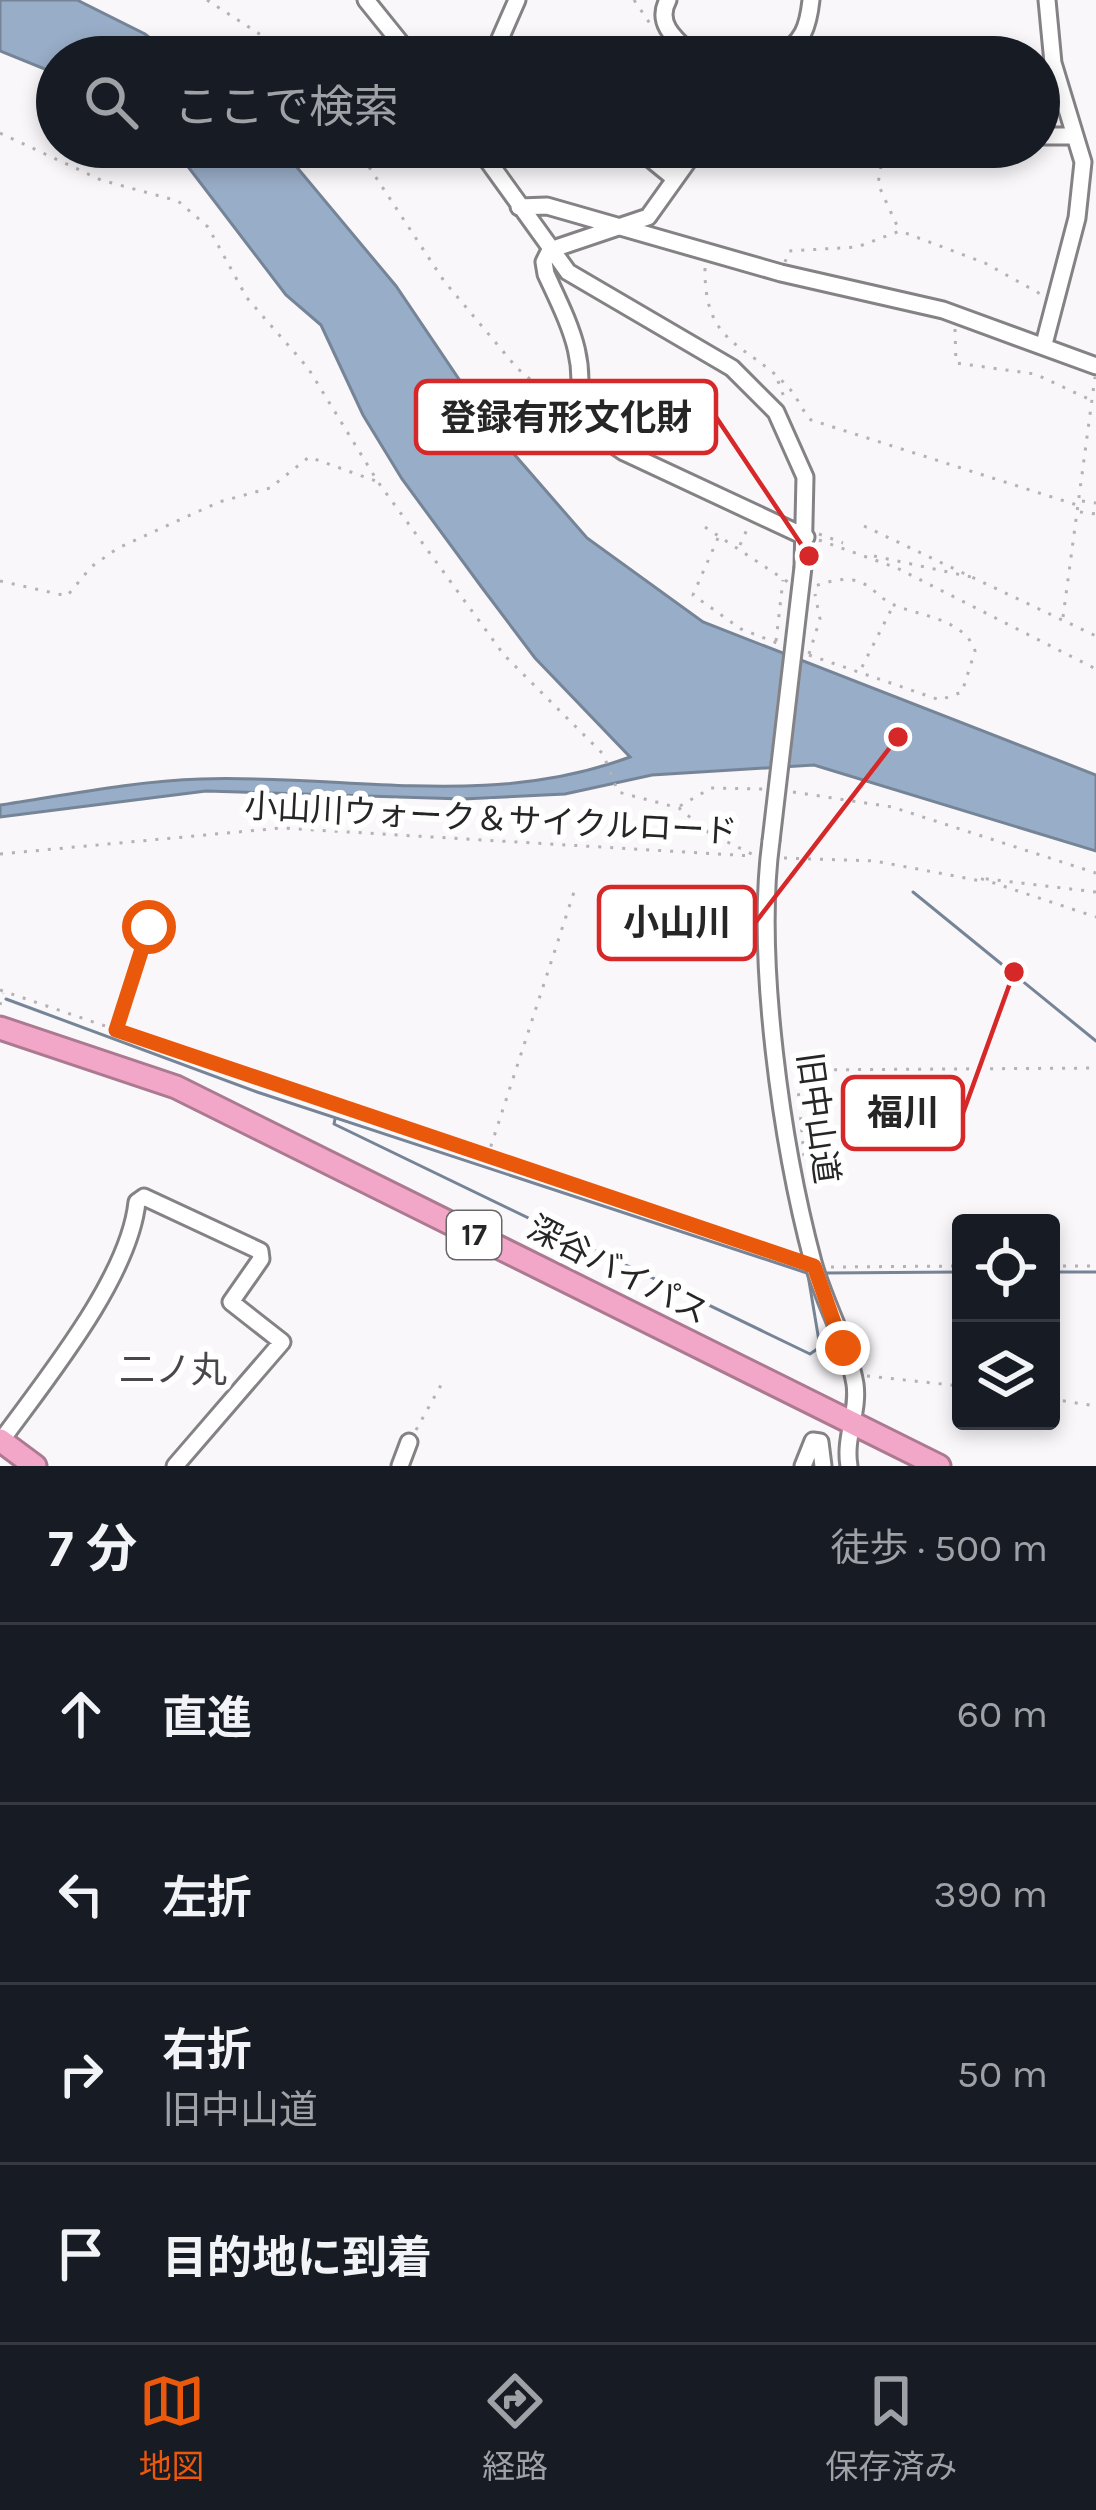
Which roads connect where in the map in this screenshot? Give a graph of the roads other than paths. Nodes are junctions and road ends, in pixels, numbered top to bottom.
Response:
1 (366, 0) edge
2 (517, 0) edge
3 (668, 0) edge
4 (812, 0) edge
5 (1047, 0) edge
6 (395, 36) edge
7 (501, 36) edge
8 (672, 36) edge
9 (803, 36) edge
10 (1050, 36) edge
11 (1060, 89) edge
12 (1060, 136) edge
13 (1073, 136) junction
14 (492, 168) edge
15 (662, 168) edge
16 (682, 168) edge
17 (674, 178) junction
18 (519, 207) junction
19 (629, 228) junction
20 (550, 250) junction
21 (1044, 344) junction
22 (1096, 369) edge
23 (806, 533) junction
24 (0, 1028) edge
25 (848, 1423) junction
26 (0, 1440) edge
27 (409, 1442) road end
28 (35, 1466) edge
29 (175, 1466) edge
30 (400, 1466) edge
31 (803, 1466) edge
32 (824, 1466) edge
33 (849, 1466) edge
34 (938, 1466) edge

1 - 6 street
2 - 7 street
3 - 8 street
4 - 9 street
5 - 10 street
11 - 13 street
12 - 13 street
13 - 21 street
14 - 18 street
15 - 17 street
16 - 17 street
17 - 19 street
18 - 19 street
18 - 20 street
19 - 20 street
19 - 21 street
20 - 23 street, 旧中山道
20 - 23 street
21 - 22 street
23 - 25 street, 旧中山道, bridge
24 - 25 highway, 深谷バイパス / 17
25 - 33 street, 旧中山道
25 - 34 highway, 深谷バイパス / 17
26 - 28 highway
26 - 29 street
27 - 30 street
31 - 32 street

